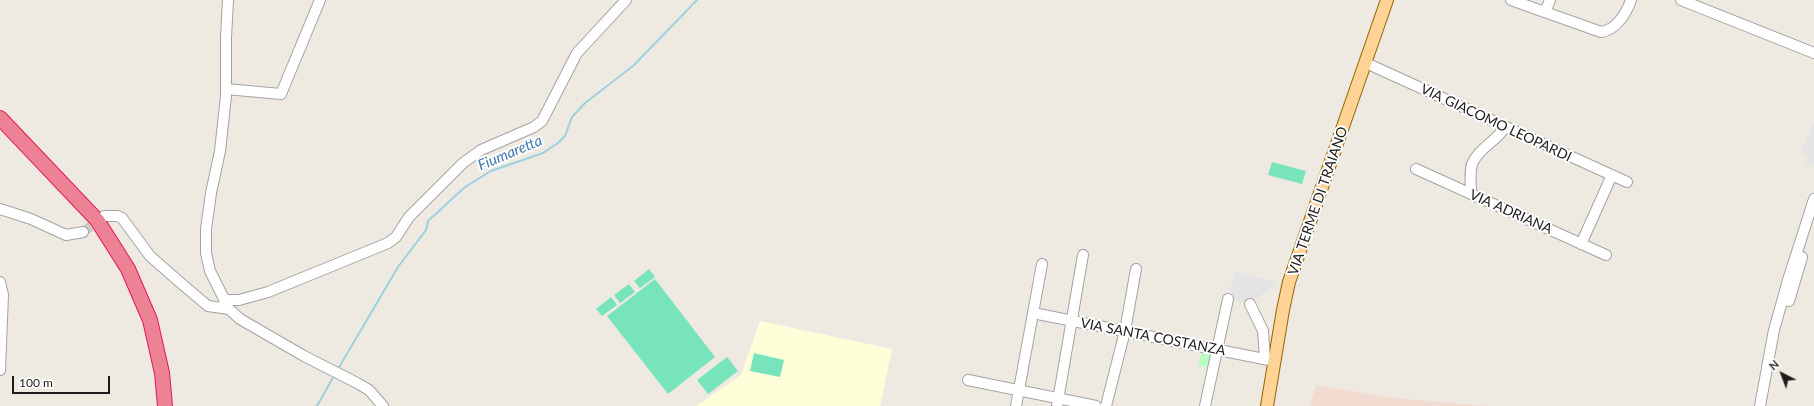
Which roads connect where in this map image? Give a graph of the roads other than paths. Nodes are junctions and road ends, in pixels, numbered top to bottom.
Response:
1 (228, 0) edge
2 (320, 0) edge
3 (626, 0) edge
4 (1387, 0) edge
5 (1511, 0) edge
6 (1550, 0) edge
7 (1631, 0) edge
8 (1681, 0) edge
9 (1545, 12) junction
10 (1814, 53) edge
11 (1366, 63) junction
12 (226, 89) junction
13 (0, 118) edge
14 (1505, 127) junction
15 (0, 131) edge
16 (1416, 169) dead end
17 (1612, 175) junction
18 (1627, 182) dead end
19 (1471, 193) junction
20 (1814, 199) edge
21 (0, 208) edge
22 (104, 216) dead end
23 (1814, 219) edge
24 (83, 232) tunnel mouth
25 (1581, 244) junction
26 (1083, 255) dead end
27 (1606, 255) dead end
28 (1042, 264) dead end
29 (1136, 269) dead end
30 (0, 282) edge
31 (1228, 299) dead end
32 (224, 300) junction
33 (1250, 304) dead end
34 (229, 310) junction
35 (1033, 313) junction
36 (1071, 321) junction
37 (1125, 331) junction
38 (1217, 348) junction
39 (1270, 360) junction
40 (0, 370) edge
41 (1766, 378) junction
42 (968, 380) dead end
43 (1019, 391) junction
44 (1058, 402) edge
45 (157, 406) edge
46 (165, 406) edge
47 (383, 406) edge
48 (1016, 406) edge
49 (1096, 406) edge
50 (1106, 406) edge
51 (1205, 406) edge
52 (1266, 406) edge
53 (1760, 406) edge

1 - 12 street
2 - 12 street
3 - 32 street
4 - 11 main road, VIA TERME DI TRAIANO
5 - 9 street
6 - 9 street
7 - 9 street
8 - 10 street
11 - 14 street, VIA GIACOMO LEOPARDI
11 - 39 main road, VIA TERME DI TRAIANO
12 - 32 street
13 - 46 highway
14 - 17 street, VIA GIACOMO LEOPARDI
14 - 19 street
15 - 45 highway
16 - 19 street, VIA ADRIANA
17 - 18 street, VIA GIACOMO LEOPARDI
17 - 25 street
19 - 25 street, VIA ADRIANA
20 - 41 street
21 - 24 street
22 - 34 street
23 - 41 street
25 - 27 street, VIA ADRIANA
26 - 36 street
28 - 35 street
29 - 37 street
30 - 40 street
31 - 38 street
32 - 34 street
33 - 39 street, VIA TERME DI TRAIANO
34 - 47 street
35 - 36 street, VIA SANTA COSTANZA
35 - 43 street
36 - 37 street, VIA SANTA COSTANZA
36 - 44 street
37 - 38 street, VIA SANTA COSTANZA
37 - 50 street
38 - 39 street, VIA SANTA COSTANZA
38 - 51 street
39 - 52 main road, VIA TERME DI TRAIANO
41 - 53 street
42 - 43 street
43 - 44 street
43 - 48 street
44 - 49 street

